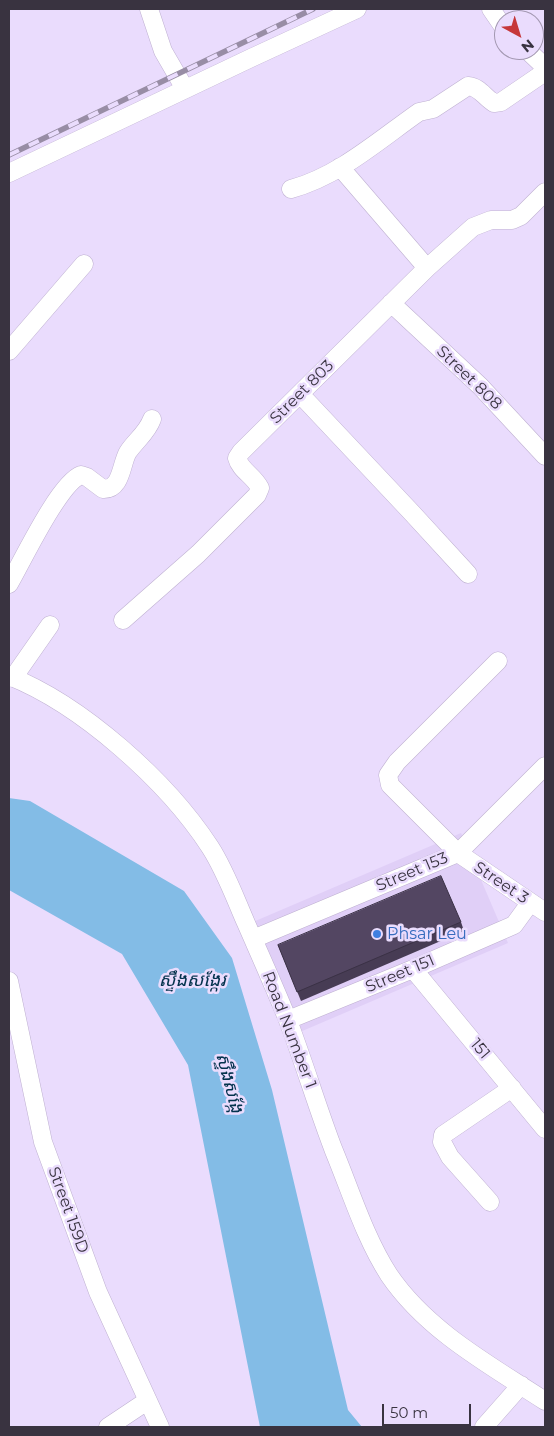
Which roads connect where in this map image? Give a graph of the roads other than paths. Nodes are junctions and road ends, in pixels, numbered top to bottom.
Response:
1 (150, 9) edge
2 (357, 9) edge
3 (545, 72) edge
4 (185, 89) junction
5 (340, 168) junction
6 (9, 174) edge
7 (291, 189) dead end
8 (545, 192) edge
9 (84, 264) dead end
10 (426, 268) junction
11 (391, 303) junction
12 (9, 351) edge
13 (300, 394) junction
14 (152, 419) dead end
15 (545, 456) edge
16 (468, 574) dead end
17 (9, 584) edge
18 (123, 620) dead end
19 (50, 625) dead end
20 (498, 661) dead end
21 (11, 677) edge
22 (545, 766) edge
23 (458, 853) junction
24 (538, 907) edge
25 (253, 939) junction
26 (413, 969) junction
27 (9, 982) edge
28 (288, 1020) junction
29 (512, 1088) junction
30 (545, 1129) edge
31 (490, 1202) dead end
32 (521, 1385) junction
33 (147, 1401) junction
34 (545, 1401) edge
35 (108, 1427) edge
36 (160, 1427) edge
37 (484, 1427) edge

1 - 4 street
2 - 4 street
3 - 5 street
4 - 6 street
5 - 7 street
5 - 10 street
8 - 10 street, Street 803
9 - 12 street
10 - 11 street, Street 803
11 - 13 street, Street 803
11 - 15 street, Street 808
13 - 16 street
13 - 18 street, Street 803
14 - 17 street
19 - 21 street
20 - 23 street, Street 3
21 - 25 street, Road Number 1
22 - 23 street, Street 153
23 - 24 street, Street 3
23 - 25 street, Street 153
24 - 26 street, Street 151
25 - 28 street, Road Number 1
26 - 28 street, Street 151
26 - 29 street, 151
27 - 33 street, Street 159D
28 - 32 street, Road Number 1
29 - 30 street, 151
29 - 31 street
32 - 34 street, Road Number 1
32 - 37 street
33 - 35 street
33 - 36 street, Street 159D

